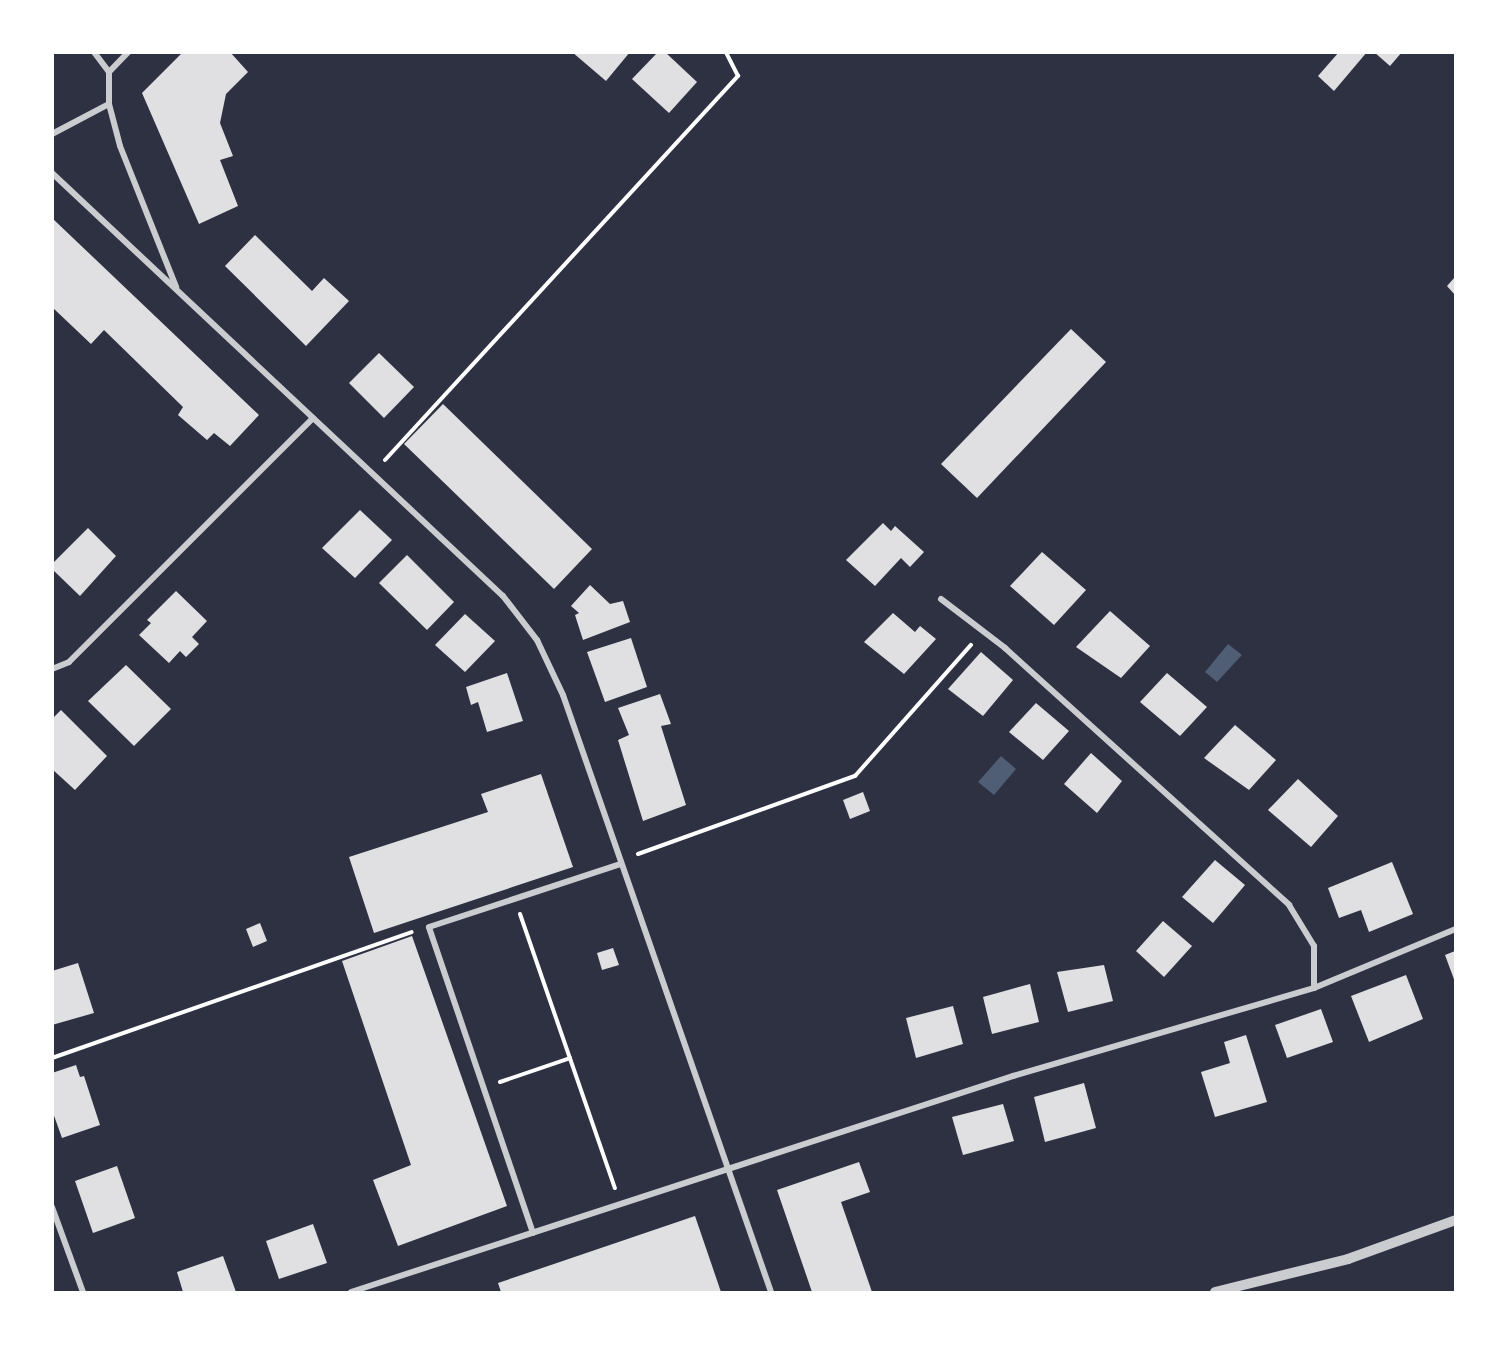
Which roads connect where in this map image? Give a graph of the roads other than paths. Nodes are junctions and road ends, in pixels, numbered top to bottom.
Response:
1 (94, 52) edge
2 (128, 52) edge
3 (110, 72) junction
4 (109, 104) junction
5 (52, 134) edge
6 (52, 173) edge
7 (177, 290) junction
8 (313, 418) junction
9 (941, 599) dead end
10 (52, 669) edge
11 (621, 864) junction
12 (1455, 930) edge
13 (1314, 988) junction
14 (727, 1167) junction
15 (52, 1207) edge
16 (1455, 1220) edge
17 (533, 1233) junction
18 (83, 1293) edge
19 (351, 1293) edge
20 (771, 1293) edge
21 (1215, 1293) edge

1 - 3 street
2 - 3 street
3 - 4 street
4 - 5 street
4 - 7 street
6 - 7 street
7 - 8 street
8 - 10 street
8 - 11 street
9 - 13 street
11 - 14 street
11 - 17 street
12 - 13 street
13 - 14 street
14 - 17 street
14 - 20 street
15 - 18 street
16 - 21 street
17 - 19 street

